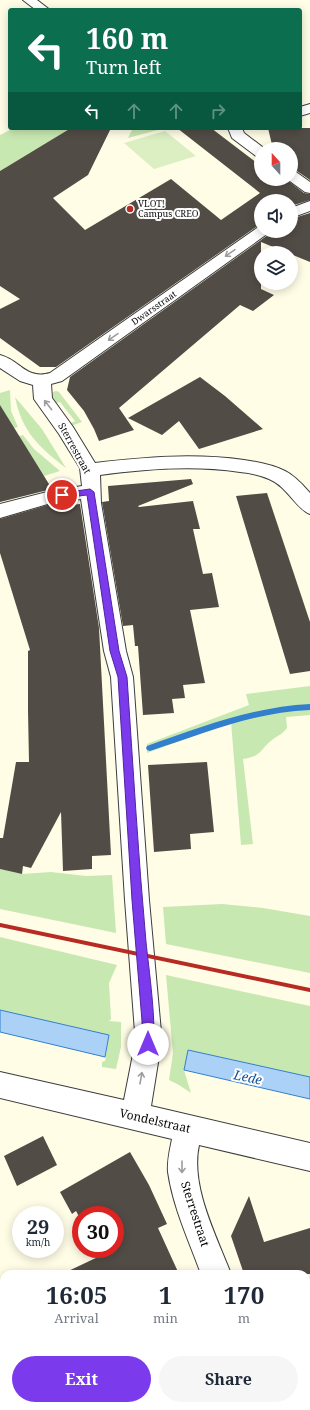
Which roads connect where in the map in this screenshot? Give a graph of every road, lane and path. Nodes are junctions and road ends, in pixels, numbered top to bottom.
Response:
1 (29, 0) edge
2 (41, 8) edge
3 (251, 130) dead end
4 (236, 132) edge
5 (254, 147) edge
6 (298, 180) edge
7 (310, 189) edge
8 (310, 206) edge
9 (298, 210) edge
10 (254, 237) edge
11 (0, 360) edge
12 (42, 381) junction
13 (90, 481) junction
14 (310, 507) edge
15 (0, 511) edge
16 (0, 1085) edge
17 (134, 1116) junction
18 (188, 1129) junction
19 (310, 1157) edge
20 (215, 1270) edge

1 - 2 street
3 - 4 street
4 - 5 street
6 - 7 street
8 - 9 street
10 -> 12 street, Dwarsstraat
11 - 12 street
13 -> 12 street, Sterrestraat
13 - 14 street
13 - 15 street
17 -> 13 street, Sterrestraat
16 - 17 street, Vondelstraat
17 - 18 street, Vondelstraat
18 - 19 street, Vondelstraat
18 -> 20 street, Sterrestraat

